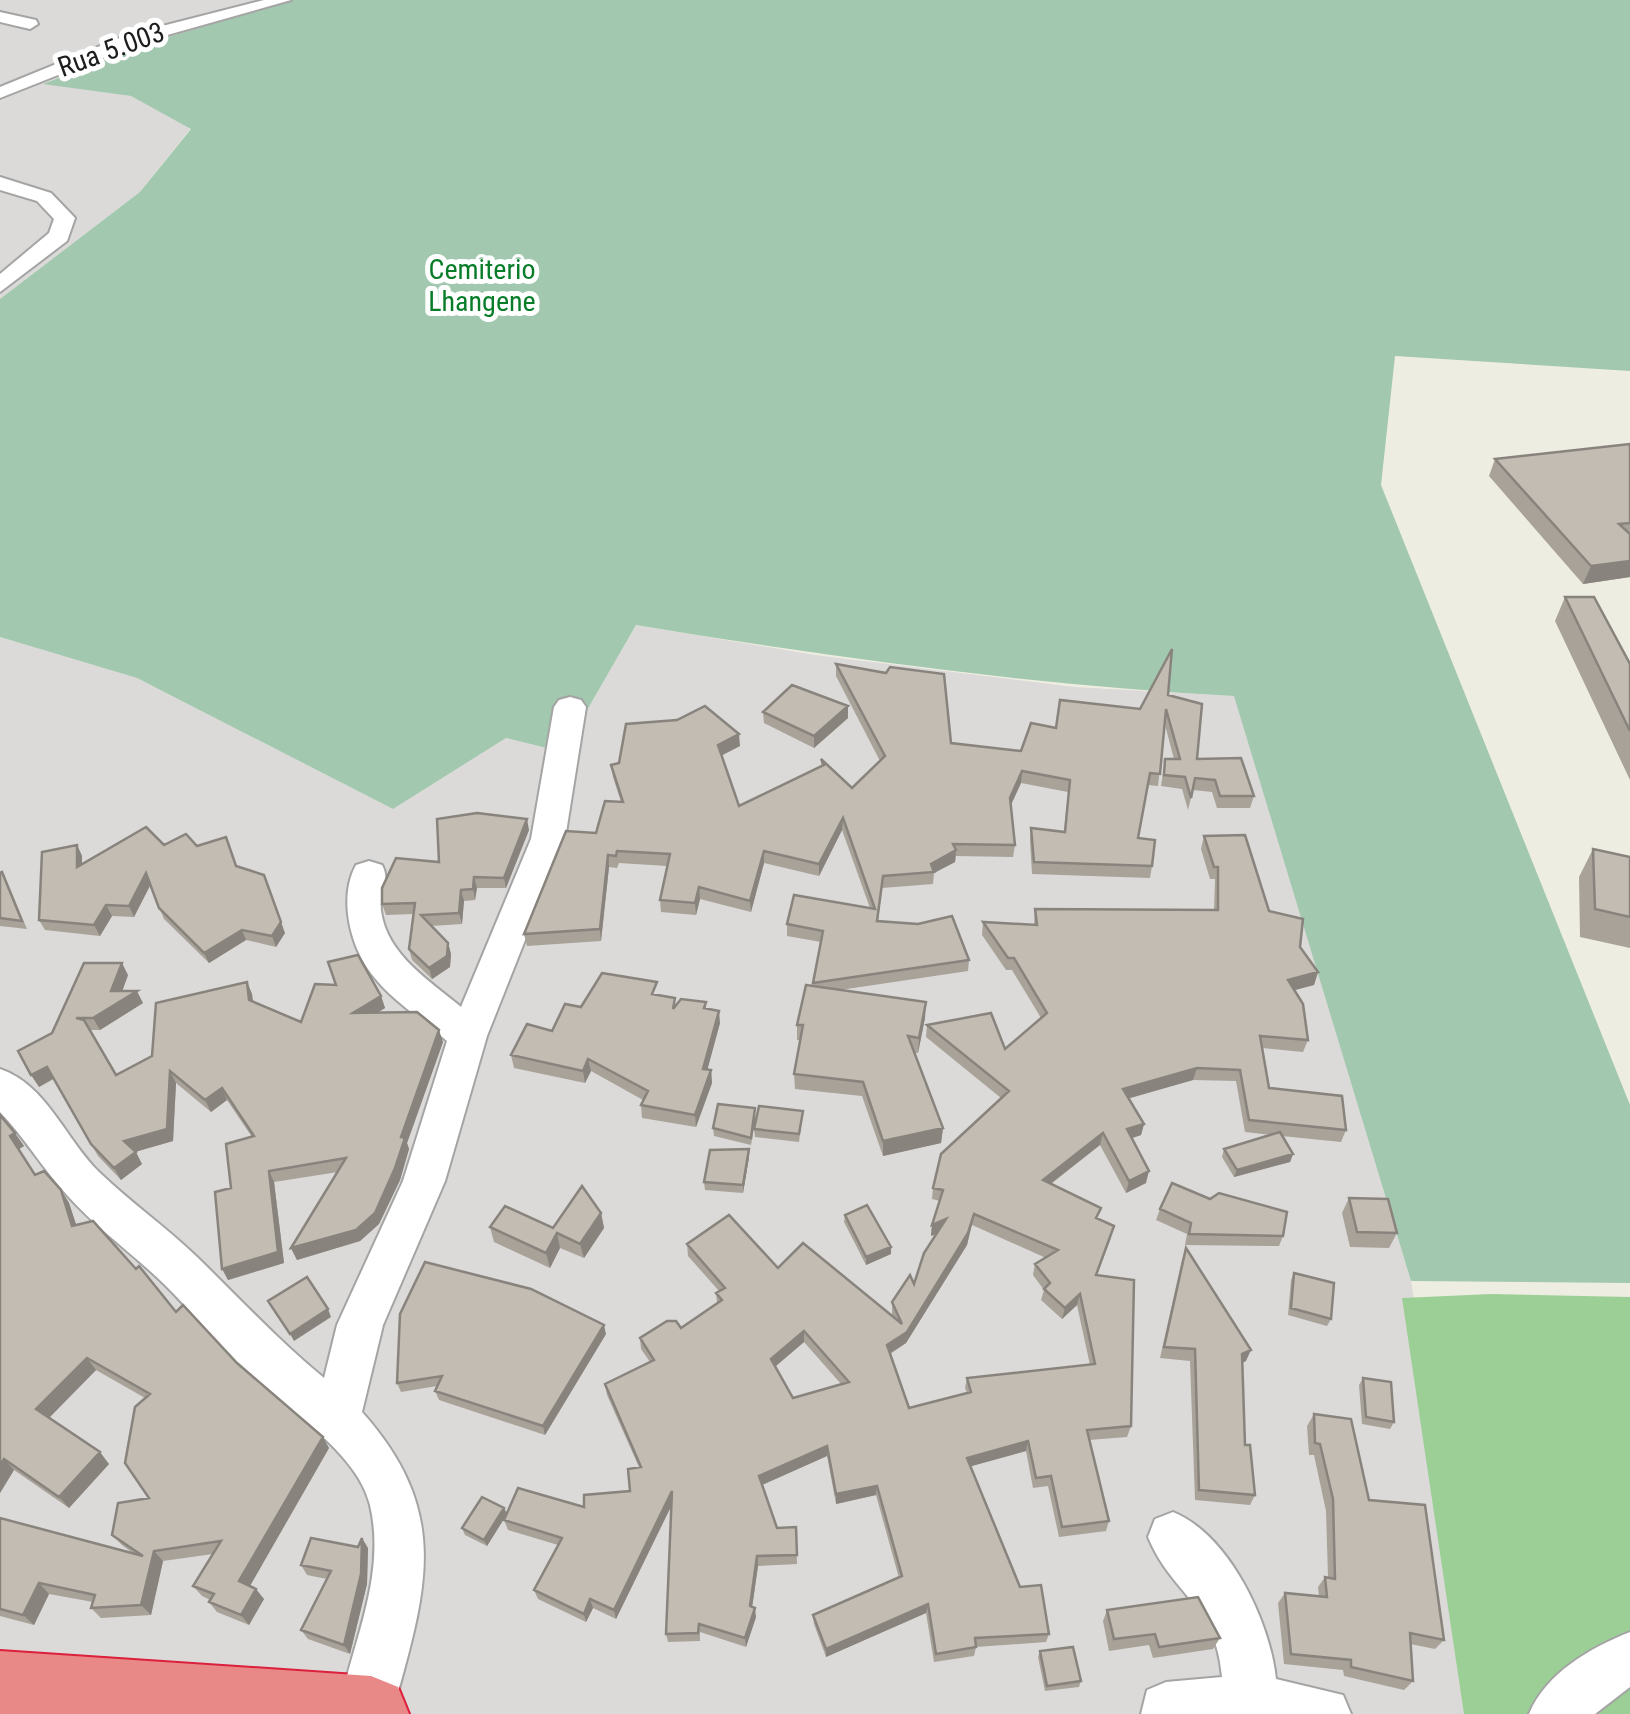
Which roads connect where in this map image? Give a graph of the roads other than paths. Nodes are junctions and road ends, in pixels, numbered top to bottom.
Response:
1 (282, 0) edge
2 (0, 18) edge
3 (30, 24) dead end
4 (0, 93) edge
5 (0, 183) edge
6 (0, 284) edge
7 (570, 707) dead end
8 (369, 874) dead end
9 (468, 1036) junction
10 (0, 1085) edge
11 (336, 1418) junction
12 (1173, 1536) dead end
13 (1630, 1658) edge
14 (0, 1689) edge
15 (1251, 1702) junction
16 (1166, 1709) dead end
17 (368, 1714) edge
18 (1324, 1714) edge
19 (1556, 1714) edge

1 - 4 street, Rua 5.003
2 - 3 street
5 - 6 street
7 - 9 street
8 - 9 street
9 - 11 street
10 - 11 street
11 - 17 street
12 - 15 street
13 - 19 street
14 - 17 highway
15 - 16 street
15 - 18 street

